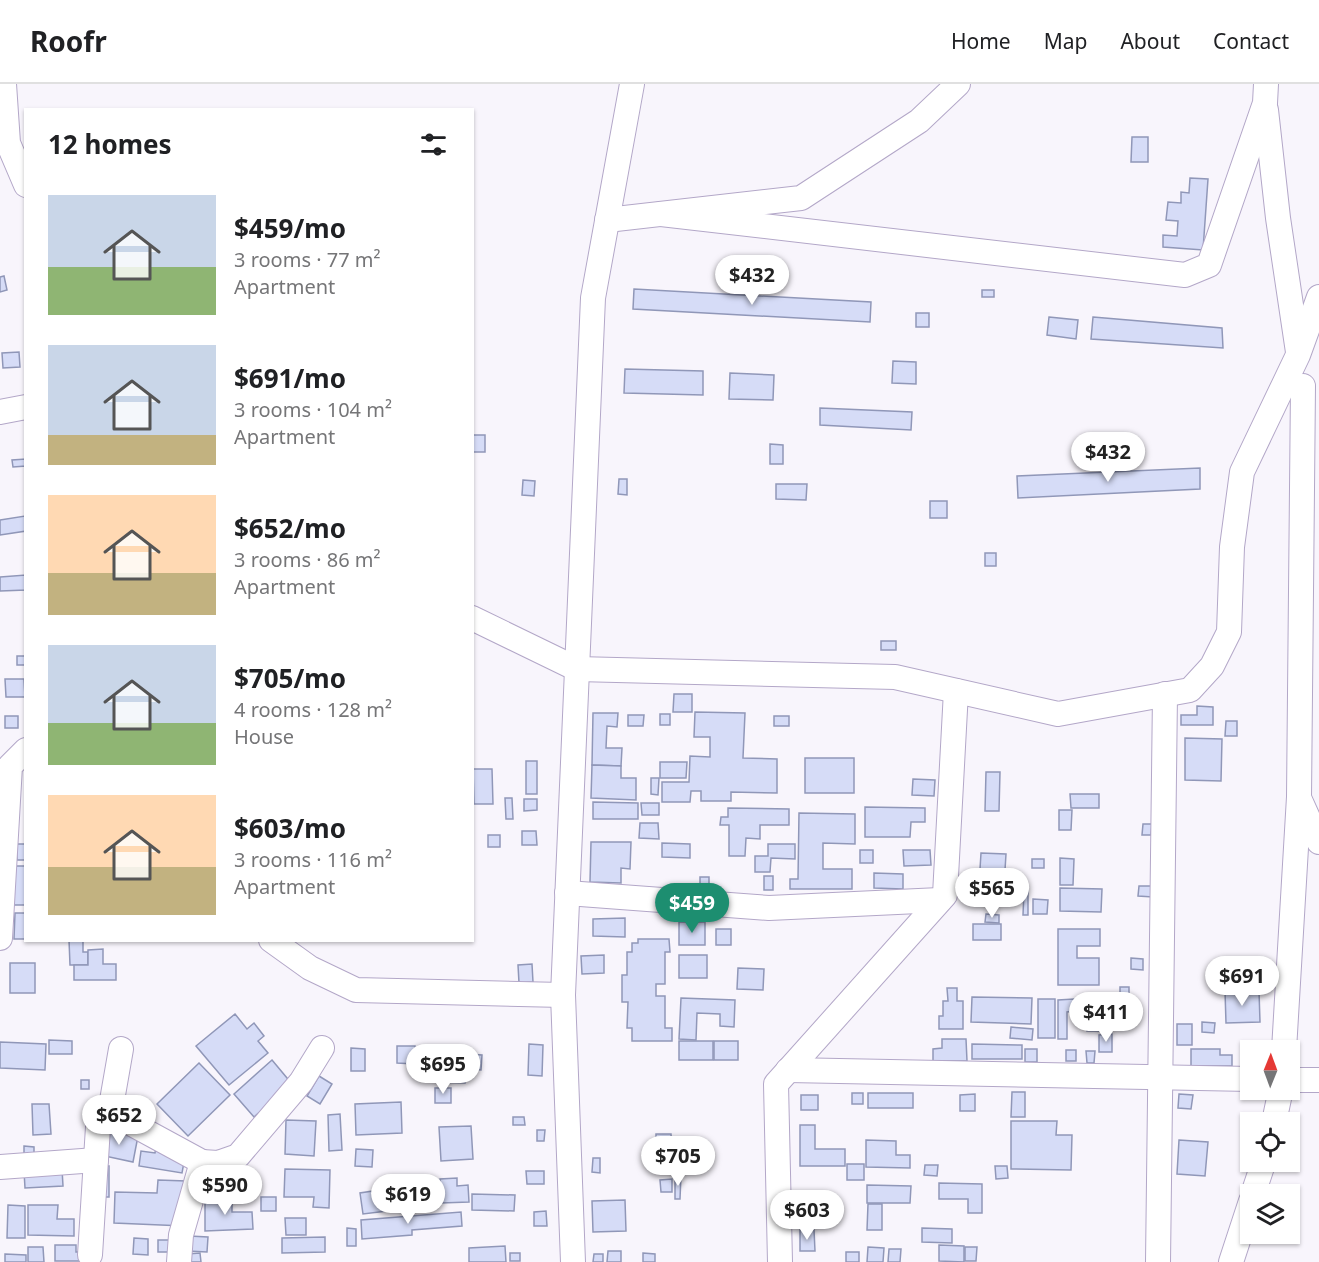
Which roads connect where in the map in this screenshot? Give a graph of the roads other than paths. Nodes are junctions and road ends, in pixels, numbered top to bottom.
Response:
1 (4, 84) edge
2 (632, 84) edge
3 (958, 84) edge
4 (1266, 93) edge
5 (3, 123) edge
6 (24, 179) edge
7 (661, 214) junction
8 (607, 220) junction
9 (1319, 297) edge
10 (1298, 356) junction
11 (1303, 386) junction
12 (24, 407) edge
13 (0, 412) edge
14 (1319, 469) edge
15 (474, 619) edge
16 (577, 669) junction
17 (956, 691) junction
18 (1165, 694) junction
19 (15, 763) edge
20 (1299, 797) junction
21 (1319, 842) edge
22 (567, 893) junction
23 (940, 900) junction
24 (0, 938) edge
25 (275, 942) edge
26 (563, 996) junction
27 (1285, 1040) edge
28 (322, 1048) dead end
29 (122, 1049) dead end
30 (788, 1071) junction
31 (1160, 1077) junction
32 (1240, 1079) edge
33 (1300, 1080) edge
34 (1319, 1080) edge
35 (110, 1112) junction
36 (96, 1160) junction
37 (202, 1162) junction
38 (0, 1167) edge
39 (1240, 1235) edge
40 (90, 1255) dead end
41 (180, 1262) edge
42 (573, 1262) edge
43 (780, 1262) edge
44 (1158, 1262) edge
45 (1231, 1262) edge

1 - 5 street
2 - 8 street
3 - 7 street
4 - 7 street
4 - 10 street
5 - 6 street
7 - 8 street
8 - 16 street
9 - 10 street
10 - 11 street
10 - 18 street
11 - 14 street
11 - 20 street
12 - 13 street
15 - 16 street
16 - 17 street
16 - 22 street
17 - 18 street
17 - 23 street
18 - 31 street
19 - 24 street
20 - 21 street
20 - 27 street
22 - 23 street
22 - 26 street
23 - 30 street
25 - 26 street
26 - 42 street
28 - 37 street
29 - 35 street
30 - 31 street
30 - 43 street
31 - 32 street
31 - 44 street
33 - 34 street
35 - 36 street
35 - 37 street
36 - 38 street
36 - 40 street
37 - 41 street
39 - 45 street

